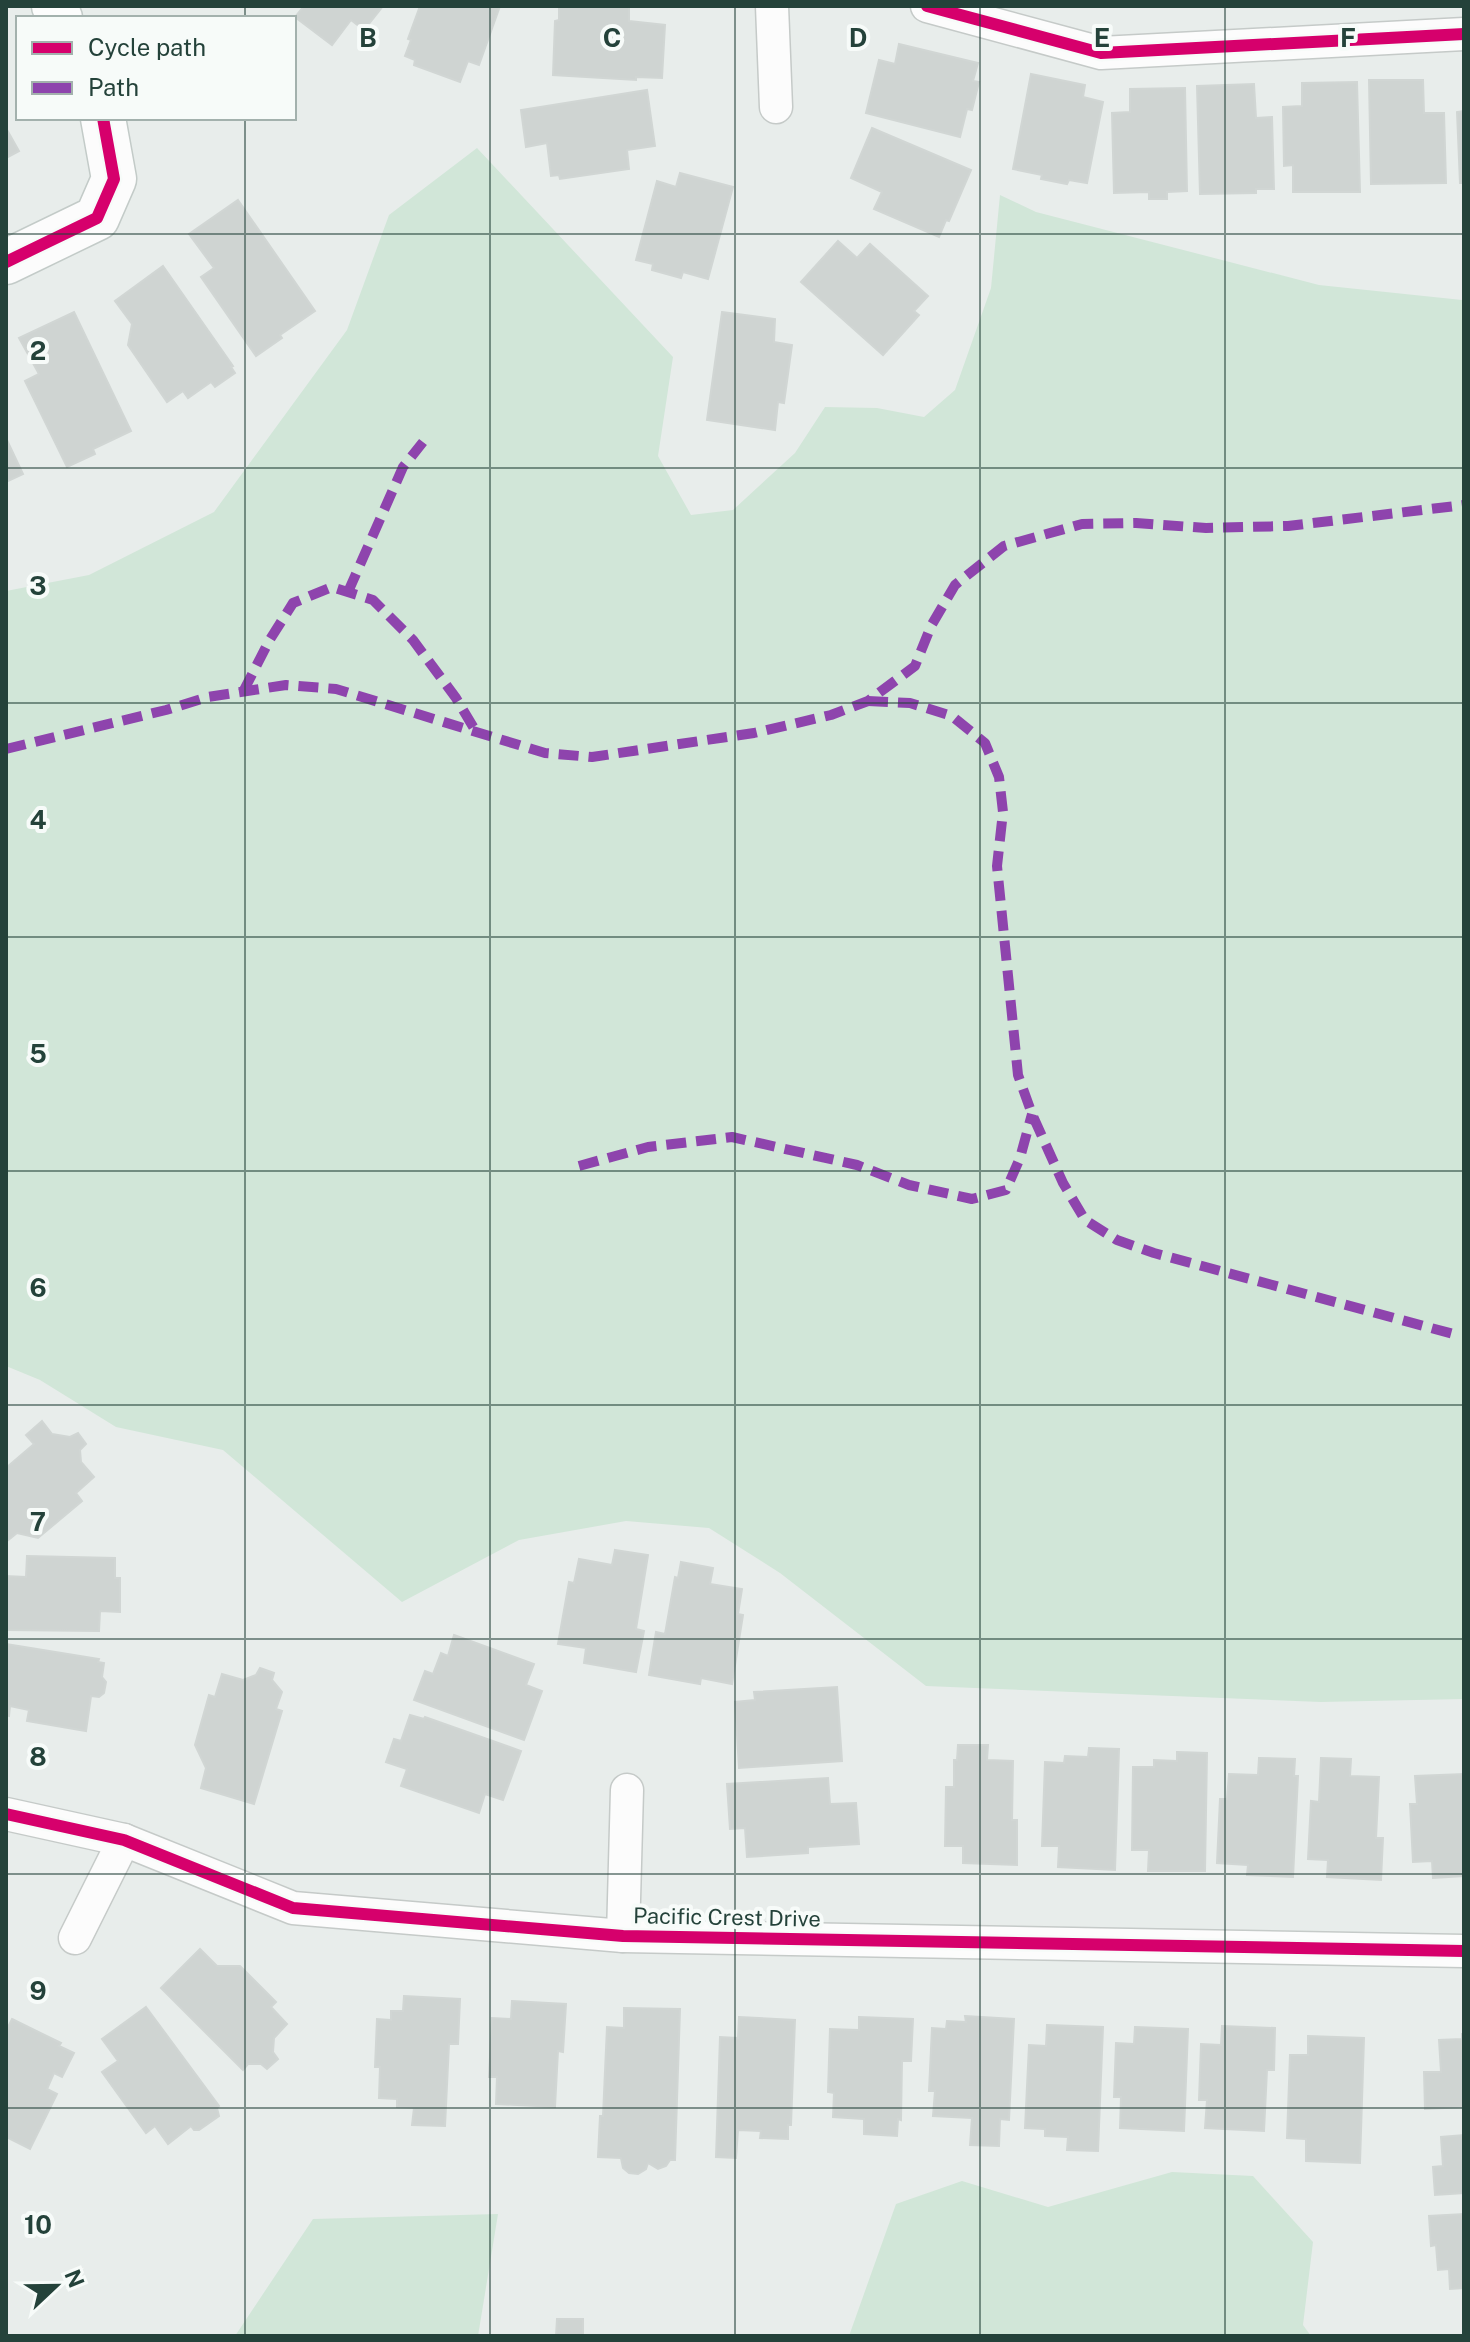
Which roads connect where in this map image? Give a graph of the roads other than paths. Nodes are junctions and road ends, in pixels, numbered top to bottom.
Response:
1 (772, 6) edge
2 (927, 6) edge
3 (1464, 34) edge
4 (776, 107) dead end
5 (103, 120) edge
6 (6, 262) edge
7 (627, 1790) dead end
8 (6, 1814) edge
9 (124, 1840) junction
10 (623, 1936) junction
11 (75, 1938) dead end
12 (1464, 1951) edge

1 - 4 street
2 - 3 street
5 - 6 street
7 - 10 street
8 - 9 street, Pacific Crest Drive
9 - 10 street, Pacific Crest Drive
9 - 11 street
10 - 12 street, Pacific Crest Drive

